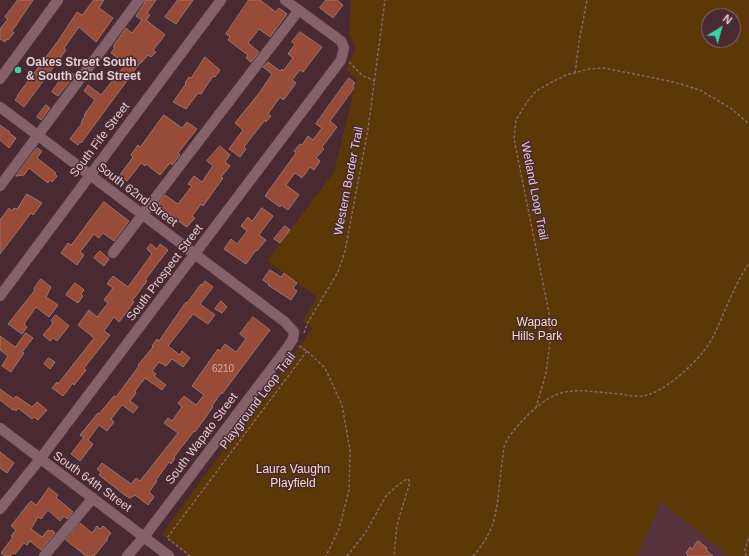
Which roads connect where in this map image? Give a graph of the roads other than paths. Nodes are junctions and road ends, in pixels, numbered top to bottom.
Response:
1 (58, 0) edge
2 (139, 0) edge
3 (221, 0) edge
4 (285, 0) edge
5 (299, 10) junction
6 (0, 79) edge
7 (0, 107) edge
8 (38, 136) junction
9 (90, 175) junction
10 (0, 186) edge
11 (142, 215) junction
12 (113, 253) dead end
13 (195, 255) junction
14 (0, 296) edge
15 (299, 335) joint
16 (0, 428) edge
17 (40, 459) junction
18 (92, 498) junction
19 (0, 509) edge
20 (144, 537) junction
21 (44, 556) edge
22 (127, 556) edge
23 (169, 556) edge

1 - 6 street
2 - 8 street
3 - 9 street, South Fife Street
4 - 5 street
5 - 11 street
5 - 13 street, South Prospect Street
7 - 8 street, South 62nd Street
8 - 9 street, South 62nd Street
8 - 10 street
9 - 11 street, South 62nd Street
9 - 14 street, South Fife Street
11 - 12 street
11 - 13 street, South 62nd Street
13 - 15 street, South 62nd Street
13 - 17 street, South Prospect Street
15 - 20 street, South Wapato Street
16 - 17 street, South 64th Street
17 - 18 street, South 64th Street
17 - 19 street, South Prospect Street
18 - 20 street, South 64th Street
18 - 21 street
20 - 22 street, South Wapato Street
20 - 23 street, South 64th Street

